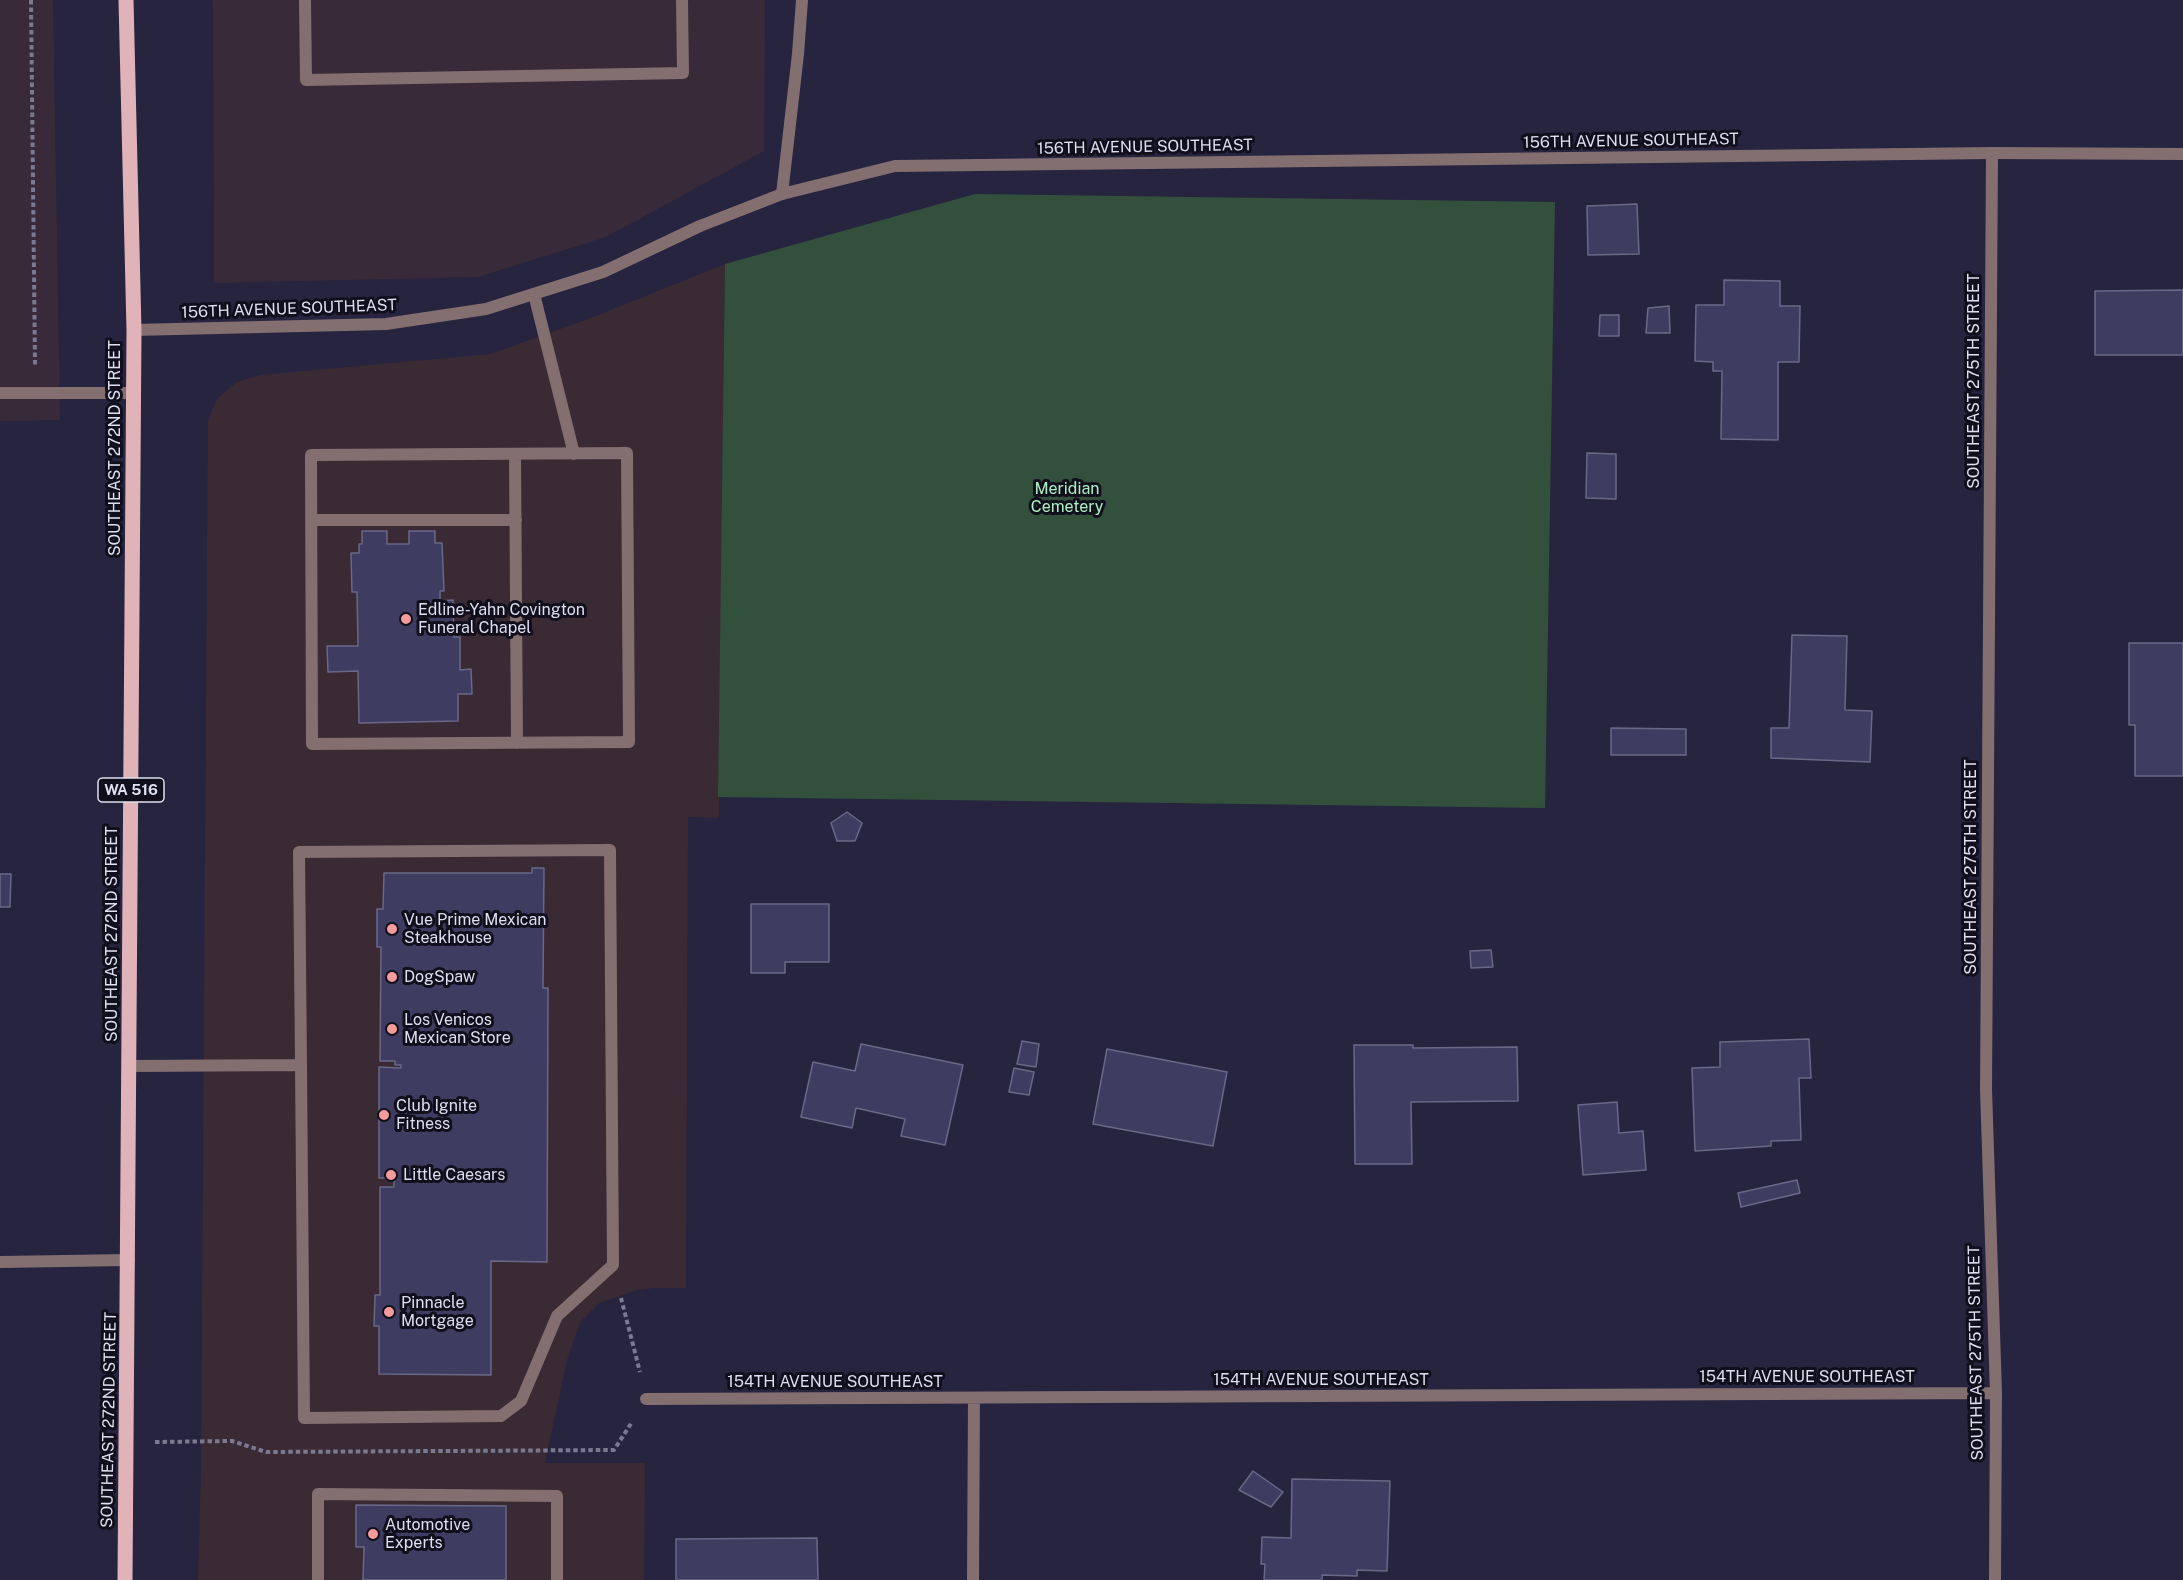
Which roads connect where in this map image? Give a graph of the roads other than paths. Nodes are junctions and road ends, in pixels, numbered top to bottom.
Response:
1 (126, 0) edge
2 (305, 0) edge
3 (682, 0) edge
4 (802, 0) edge
5 (1992, 153) junction
6 (2183, 154) edge
7 (782, 194) junction
8 (534, 294) junction
9 (134, 330) junction
10 (0, 393) edge
11 (133, 393) junction
12 (515, 454) junction
13 (574, 454) junction
14 (310, 520) junction
15 (516, 520) junction
16 (517, 743) junction
17 (301, 1065) junction
18 (130, 1066) junction
19 (129, 1260) junction
20 (0, 1262) edge
21 (1996, 1393) junction
22 (974, 1398) junction
23 (646, 1400) road end
24 (125, 1580) edge
25 (318, 1580) edge
26 (557, 1580) edge
27 (973, 1580) edge
28 (1995, 1580) edge

1 - 9 main road, SOUTHEAST 272ND STREET / WA 516
2 - 3 street
4 - 7 street
5 - 6 street, 156TH AVENUE SOUTHEAST
5 - 7 street, 156TH AVENUE SOUTHEAST
5 - 21 street, SOUTHEAST 275TH STREET
7 - 8 street, 156TH AVENUE SOUTHEAST
8 - 9 street, 156TH AVENUE SOUTHEAST
8 - 13 street
9 - 11 main road, SOUTHEAST 272ND STREET / WA 516
10 - 11 street
11 - 18 main road, SOUTHEAST 272ND STREET / WA 516
12 - 13 street
12 - 14 street
12 - 15 street
13 - 16 street
14 - 15 street
14 - 16 street
15 - 16 street
17 - 17 street
17 - 18 street
18 - 19 main road, SOUTHEAST 272ND STREET / WA 516
19 - 20 street
19 - 24 main road, SOUTHEAST 272ND STREET / WA 516
21 - 22 street, 154TH AVENUE SOUTHEAST
21 - 28 street, SOUTHEAST 275TH STREET
22 - 23 street, 154TH AVENUE SOUTHEAST
22 - 27 street
25 - 26 street

